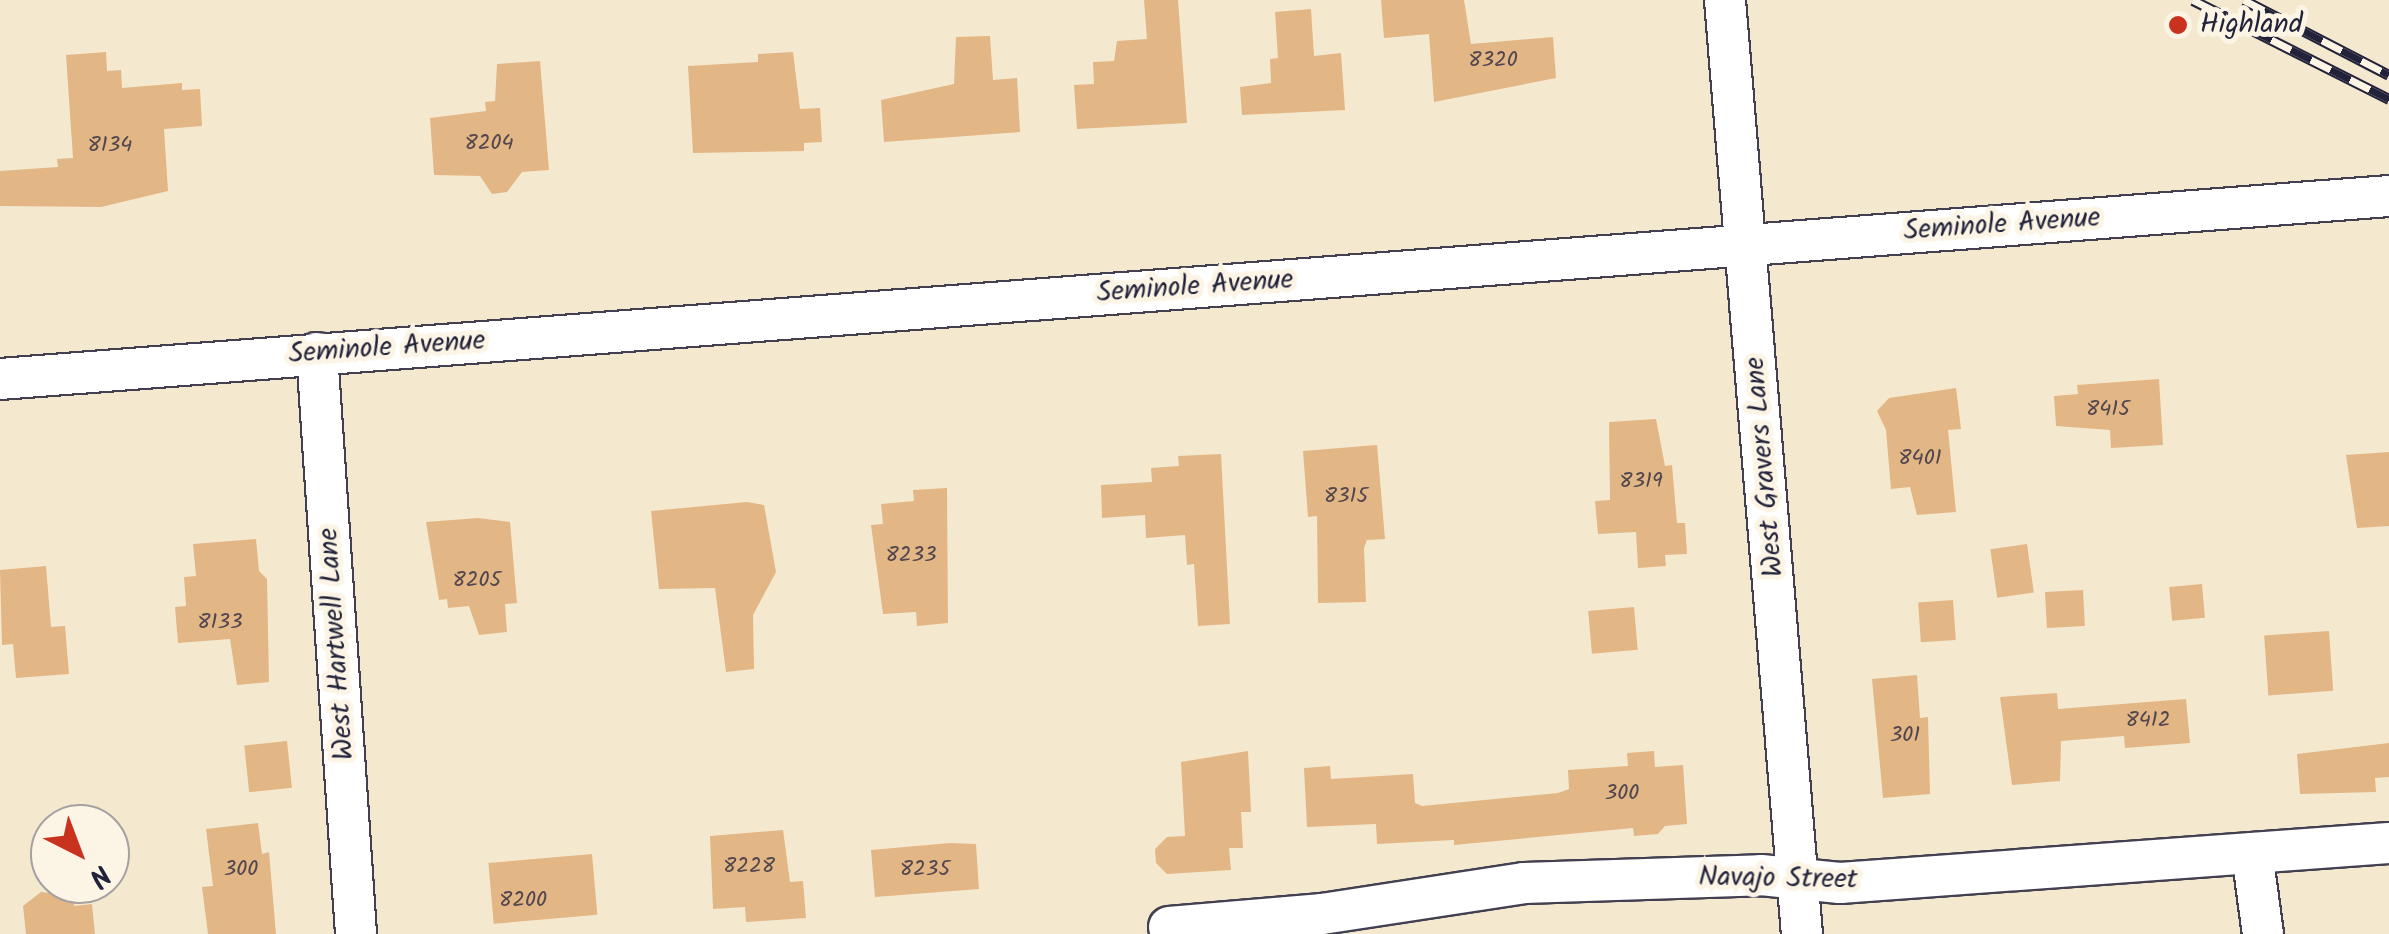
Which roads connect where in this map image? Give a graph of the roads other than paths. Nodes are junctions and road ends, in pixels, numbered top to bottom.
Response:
1 (1726, 0) edge
2 (2389, 196) edge
3 (1746, 244) junction
4 (317, 353) junction
5 (0, 378) edge
6 (2389, 843) edge
7 (2252, 853) junction
8 (1798, 880) junction
9 (1168, 927) dead end
10 (356, 934) edge
11 (1802, 934) edge
12 (2263, 934) edge

1 - 3 street, West Gravers Lane
2 - 3 street, Seminole Avenue
3 - 4 street, Seminole Avenue
3 - 8 street, West Gravers Lane
4 - 5 street, Seminole Avenue
4 - 10 street, West Hartwell Lane
6 - 7 street, Navajo Street
7 - 8 street, Navajo Street
7 - 12 street
8 - 9 street, Navajo Street
8 - 11 street, West Gravers Lane

